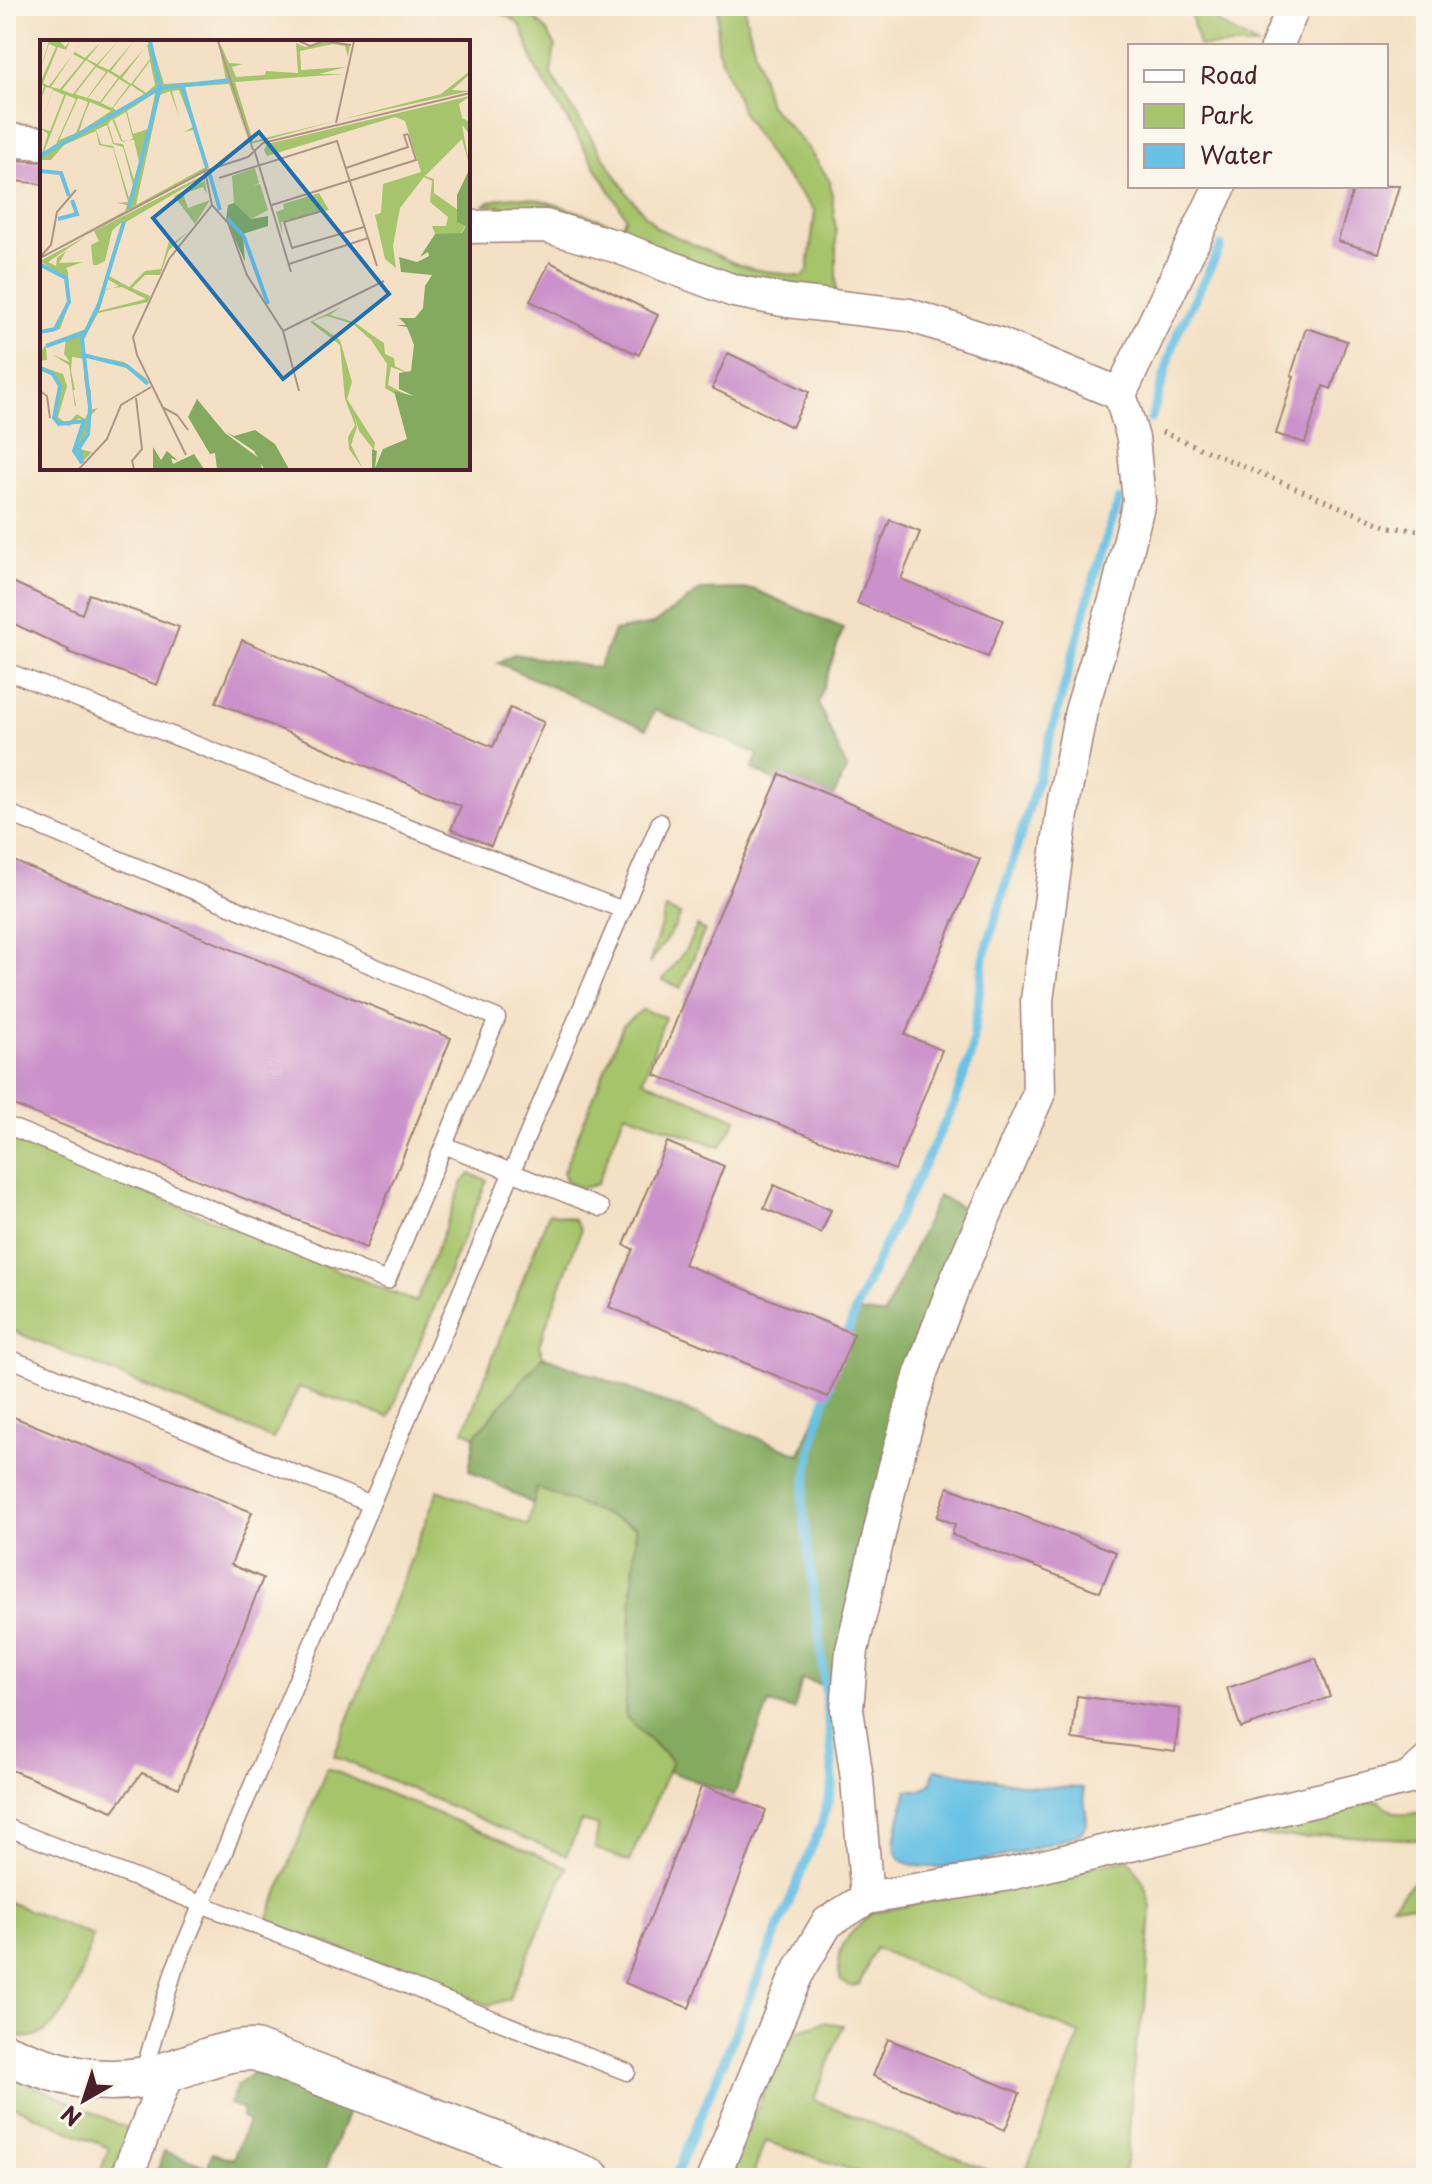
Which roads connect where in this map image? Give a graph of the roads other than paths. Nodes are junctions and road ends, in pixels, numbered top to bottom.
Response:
1 (1294, 6) edge
2 (1278, 44) edge
3 (6, 140) edge
4 (40, 143) edge
5 (1219, 188) edge
6 (470, 227) edge
7 (1123, 406) junction
8 (6, 671) edge
9 (6, 812) edge
10 (660, 822) dead end
11 (623, 910) junction
12 (6, 1125) edge
13 (444, 1145) junction
14 (512, 1172) junction
15 (601, 1208) dead end
16 (6, 1357) edge
17 (371, 1504) junction
18 (1426, 1752) edge
19 (1426, 1774) edge
20 (1391, 1784) junction
21 (6, 1827) edge
22 (867, 1898) junction
23 (201, 1904) junction
24 (6, 2054) edge
25 (627, 2072) dead end
26 (155, 2076) junction
27 (126, 2178) edge
28 (590, 2178) edge
29 (713, 2178) edge

1 - 2 street
3 - 4 street
5 - 7 street
6 - 7 street
7 - 22 street
8 - 11 lane
9 - 13 lane
10 - 11 lane
11 - 14 lane
12 - 13 lane
13 - 14 lane
14 - 15 lane
14 - 17 lane
16 - 17 lane
17 - 23 lane
18 - 20 lane
19 - 20 street
20 - 22 street
21 - 23 lane
22 - 29 street
23 - 25 lane
23 - 26 lane
24 - 26 street
26 - 27 street
26 - 28 street

